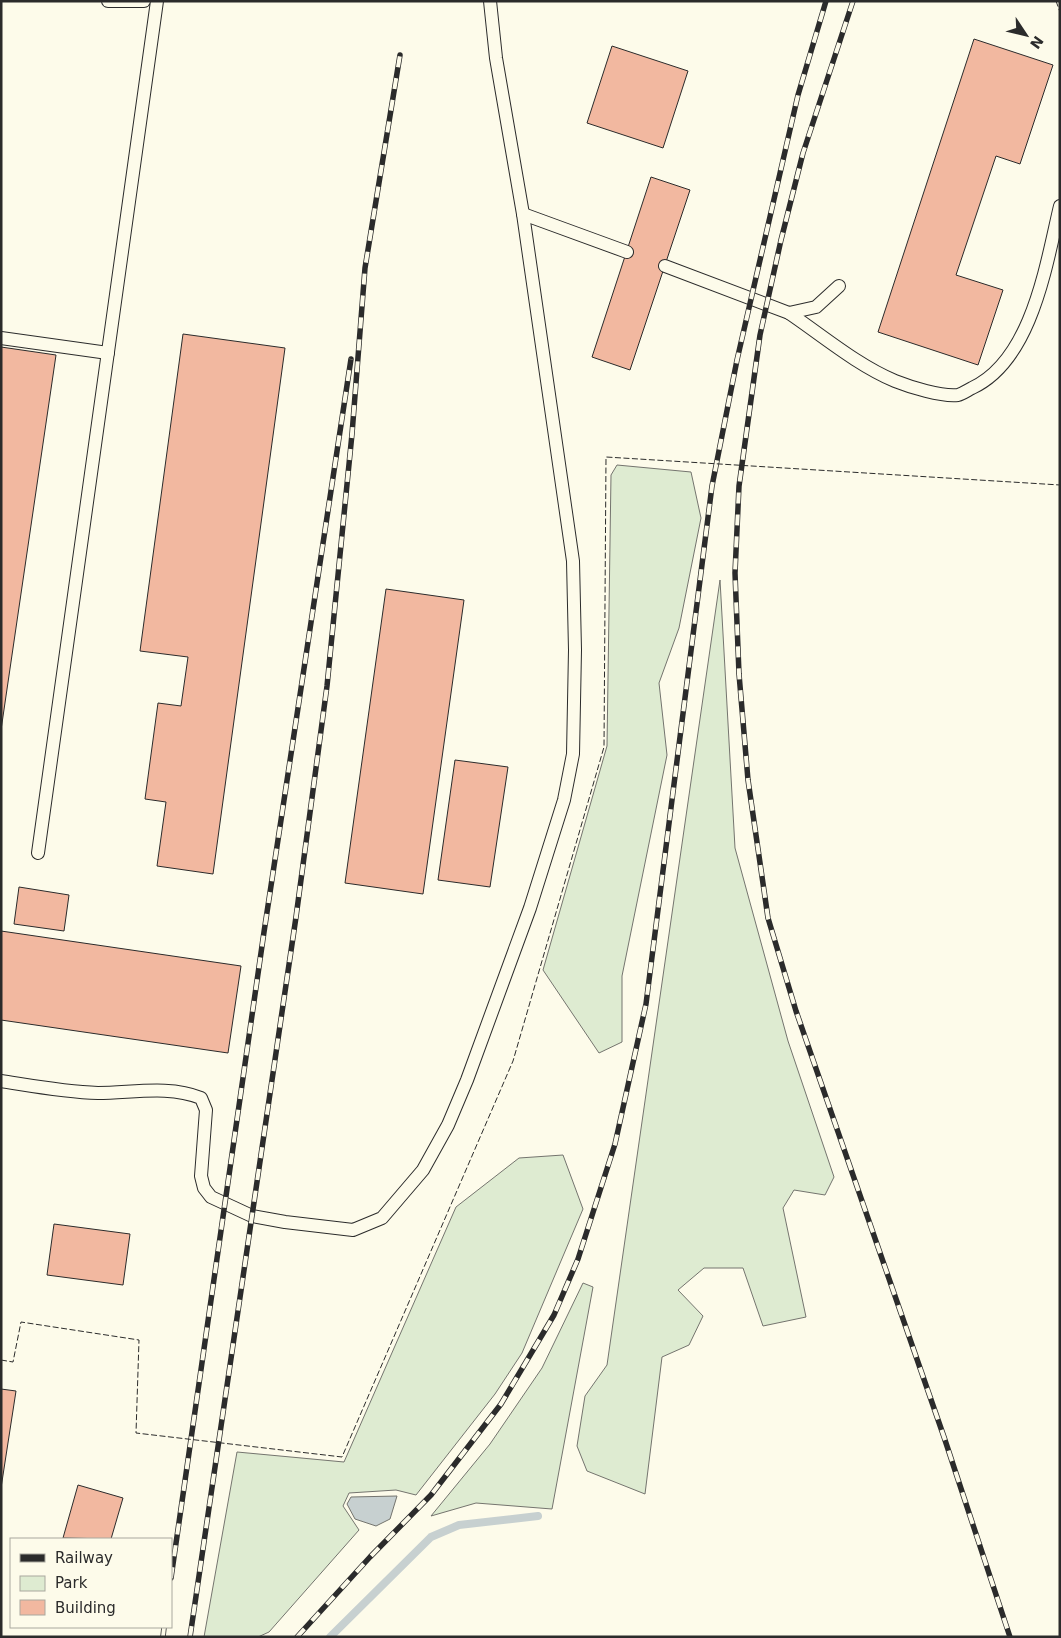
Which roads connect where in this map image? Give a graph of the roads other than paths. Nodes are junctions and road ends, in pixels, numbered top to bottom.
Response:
1 (108, 1) edge
2 (144, 1) edge
3 (157, 1) edge
4 (490, 1) edge
5 (1060, 206) edge
6 (523, 214) junction
7 (626, 252) dead end
8 (665, 266) dead end
9 (839, 286) dead end
10 (789, 313) junction
11 (1, 338) edge
12 (108, 353) junction
13 (38, 852) dead end
14 (1, 1081) edge

1 - 2 lane
3 - 12 lane
4 - 6 lane
5 - 10 lane
6 - 7 lane
6 - 14 lane
8 - 10 lane
9 - 10 lane
11 - 12 lane
12 - 13 lane

